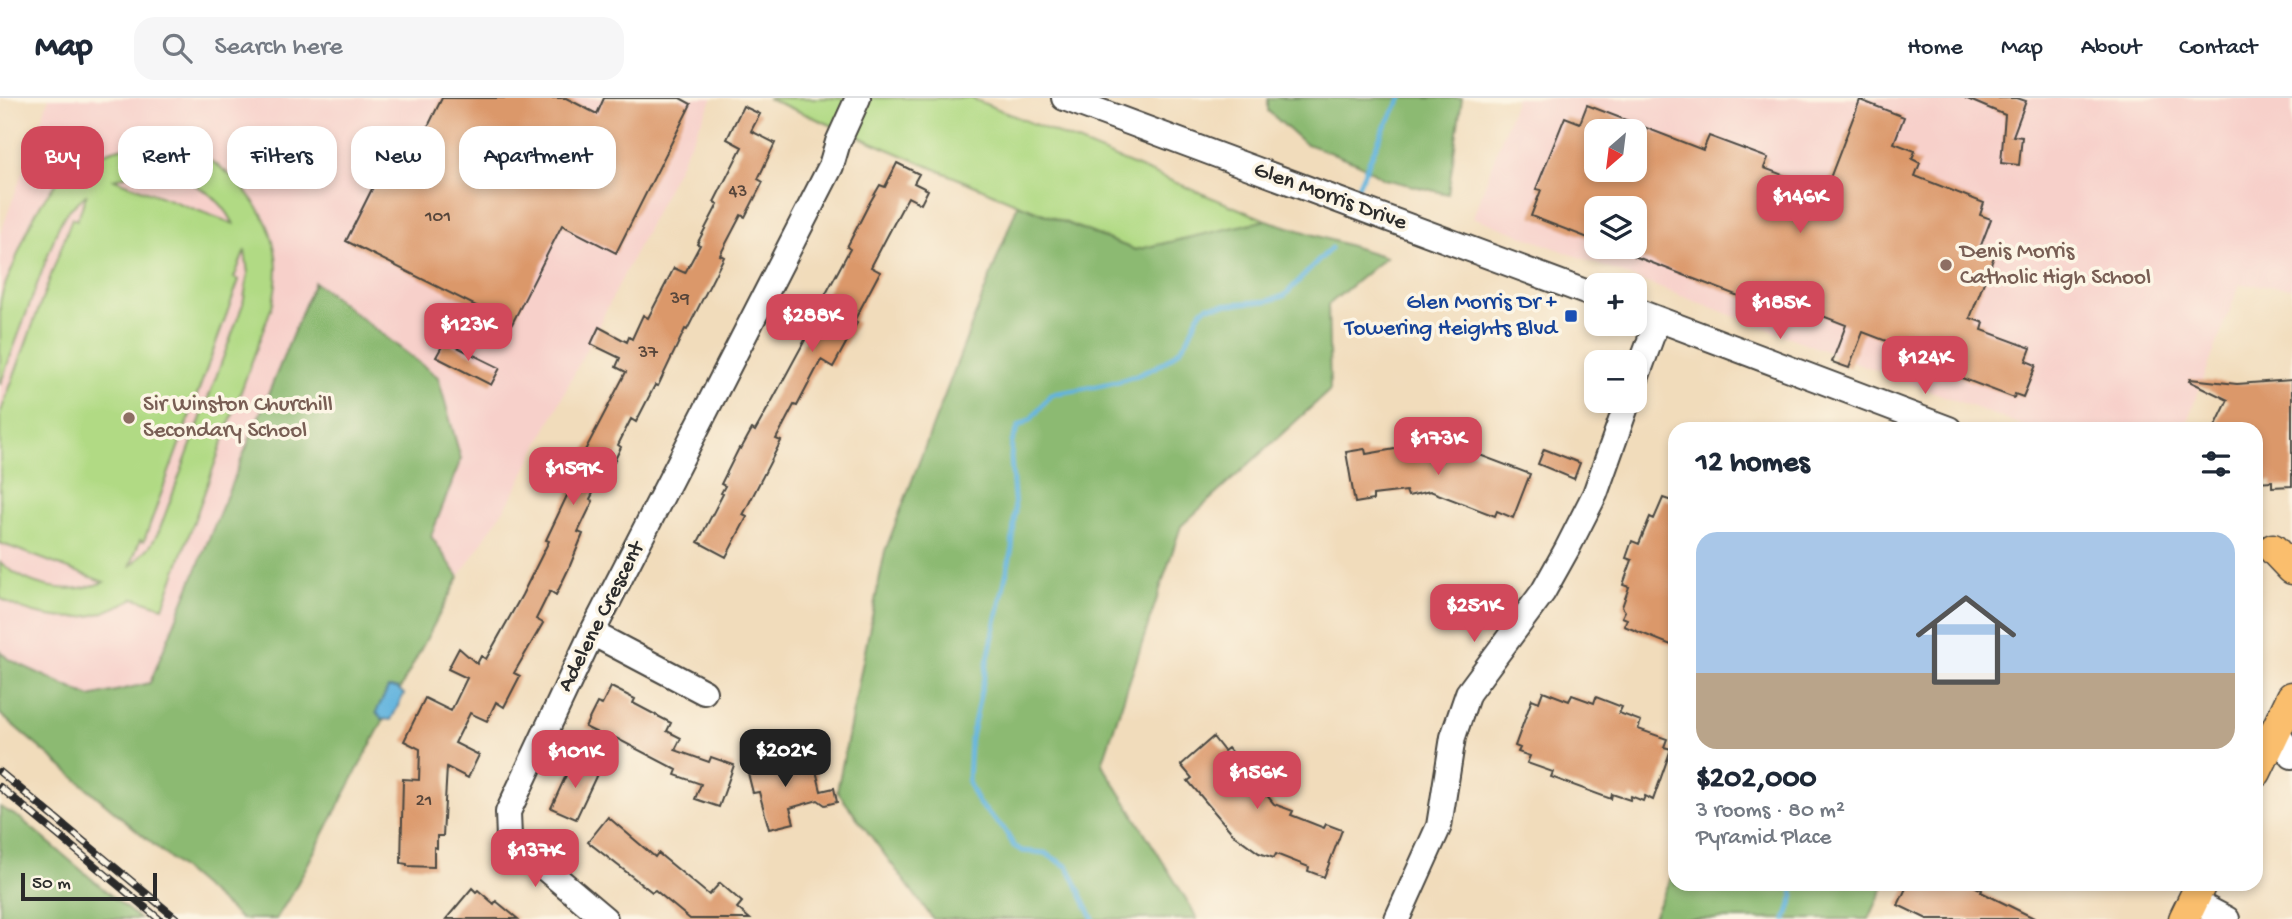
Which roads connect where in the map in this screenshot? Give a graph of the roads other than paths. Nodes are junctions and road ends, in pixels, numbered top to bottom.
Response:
1 (858, 98) edge
2 (1064, 98) edge
3 (1584, 292) edge
4 (1647, 315) edge
5 (1658, 319) junction
6 (1647, 350) edge
7 (1624, 413) edge
8 (1930, 422) edge
9 (592, 633) junction
10 (704, 692) dead end
11 (2292, 697) edge
12 (2276, 731) junction
13 (2292, 757) edge
14 (2263, 758) edge
15 (2193, 901) edge
16 (605, 919) edge
17 (1398, 919) edge
18 (2227, 919) edge

1 - 9 street, Adelene Crescent
2 - 3 street, Glen Morris Drive
4 - 5 street
5 - 6 street
5 - 8 street
7 - 17 street
9 - 10 street
9 - 16 street, Adelene Crescent
11 - 12 main road
12 - 13 street
12 - 14 main road
15 - 18 street

